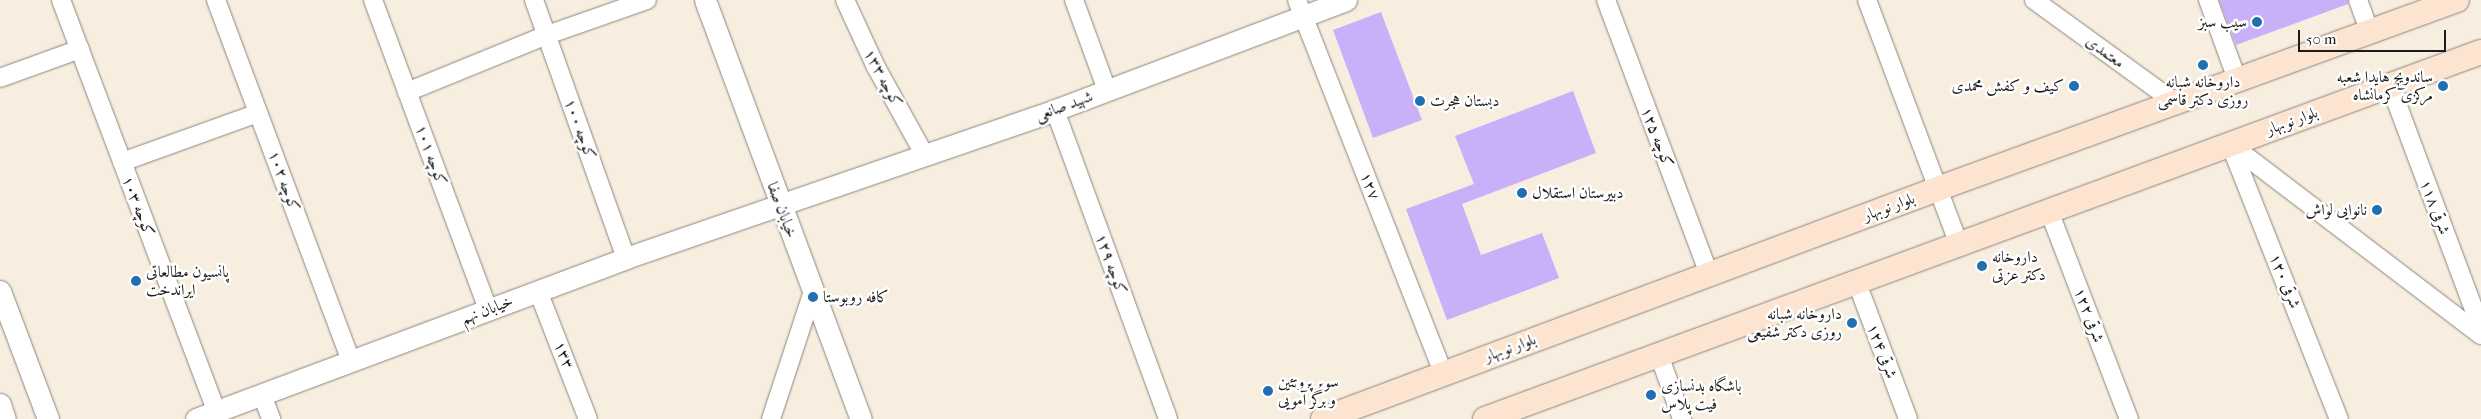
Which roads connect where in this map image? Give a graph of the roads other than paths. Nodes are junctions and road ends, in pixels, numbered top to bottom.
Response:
1 (61, 0) edge
2 (216, 0) edge
3 (373, 0) edge
4 (534, 0) edge
5 (647, 0) edge
6 (705, 0) edge
7 (845, 0) edge
8 (1074, 0) edge
9 (1346, 0) edge
10 (1606, 0) edge
11 (1867, 0) edge
12 (2034, 0) edge
13 (2052, 0) edge
14 (2208, 0) edge
15 (2358, 0) edge
16 (2457, 0) edge
17 (1300, 8) edge
18 (2058, 18) junction
19 (2370, 33) junction
20 (547, 35) junction
21 (80, 49) junction
22 (2481, 52) edge
23 (0, 78) edge
24 (2238, 82) junction
25 (2390, 85) junction
26 (1107, 90) junction
27 (407, 92) junction
28 (2177, 104) junction
29 (1055, 110) junction
30 (258, 114) junction
31 (2230, 144) junction
32 (924, 154) junction
33 (122, 162) junction
34 (1940, 188) junction
35 (780, 203) junction
36 (2049, 211) junction
37 (1959, 245) junction
38 (626, 258) junction
39 (1708, 274) junction
40 (1857, 283) junction
41 (0, 291) edge
42 (538, 291) junction
43 (813, 291) junction
44 (488, 309) junction
45 (2481, 330) edge
46 (2481, 335) edge
47 (1659, 355) junction
48 (351, 362) junction
49 (1443, 372) junction
50 (262, 395) junction
51 (0, 404) edge
52 (216, 411) junction
53 (6, 419) edge
54 (48, 419) edge
55 (196, 419) edge
56 (271, 419) edge
57 (588, 419) edge
58 (770, 419) edge
59 (861, 419) edge
60 (1168, 419) edge
61 (1323, 419) edge
62 (1485, 419) edge
63 (1682, 419) edge
64 (1908, 419) edge
65 (2128, 419) edge
66 (2339, 419) edge

1 - 21 street, کوچه ۱۰۳
2 - 30 street, کوچه ۱۰۲
3 - 27 street, کوچه ۱۰۱
4 - 20 street, کوچه ۱۰۰
5 - 20 street
6 - 35 street, خیابان صفا
7 - 32 street, کوچه ۱۳۳
8 - 26 street
9 - 17 street, شهید صانعی
10 - 39 street, کوچه ۱۲۵
11 - 34 street
12 - 18 street, معتمدی
13 - 18 street
14 - 24 street
15 - 19 street
16 - 19 main road, بلوار نوبهار
17 - 26 street, شهید صانعی
17 - 49 street, ۱۲۷
18 - 28 street, معتمدی
19 - 24 main road, بلوار نوبهار
20 - 27 street
20 - 38 street, کوچه ۱۰۰
21 - 23 street
21 - 33 street, کوچه ۱۰۳
22 - 25 main road, بلوار نوبهار
24 - 28 main road, بلوار نوبهار
25 - 31 main road, بلوار نوبهار
25 - 45 street, ۱۱۸ شرقی
26 - 29 street, شهید صانعی
27 - 44 street, کوچه ۱۰۱
28 - 34 main road, بلوار نوبهار
29 - 32 street, شهید صانعی
29 - 60 street, کوچه ۱۲۹
30 - 33 street
30 - 48 street, کوچه ۱۰۲
31 - 36 main road, بلوار نوبهار
31 - 46 street
31 - 66 street, ۱۲۰ شرقی
32 - 35 street, شهید صانعی
33 - 52 street, کوچه ۱۰۳
34 - 37 street
34 - 39 main road, بلوار نوبهار
35 - 38 street, خیابان نهم
35 - 43 street, خیابان صفا
36 - 37 main road, بلوار نوبهار
36 - 65 street, ۱۲۲ شرقی
37 - 40 main road, بلوار نوبهار
38 - 42 street, خیابان نهم
39 - 49 main road, بلوار نوبهار
40 - 47 main road, بلوار نوبهار
40 - 64 street, ۱۲۴ شرقی
41 - 54 street
42 - 44 street, خیابان نهم
42 - 57 street, ۱۳۳
43 - 58 street
43 - 59 street, خیابان صفا
44 - 48 street, خیابان نهم
47 - 62 main road, بلوار نوبهار
47 - 63 street
48 - 50 street, خیابان نهم
49 - 61 main road, بلوار نوبهار
50 - 52 street, خیابان نهم
50 - 56 street
51 - 53 street
52 - 55 street, خیابان نهم

